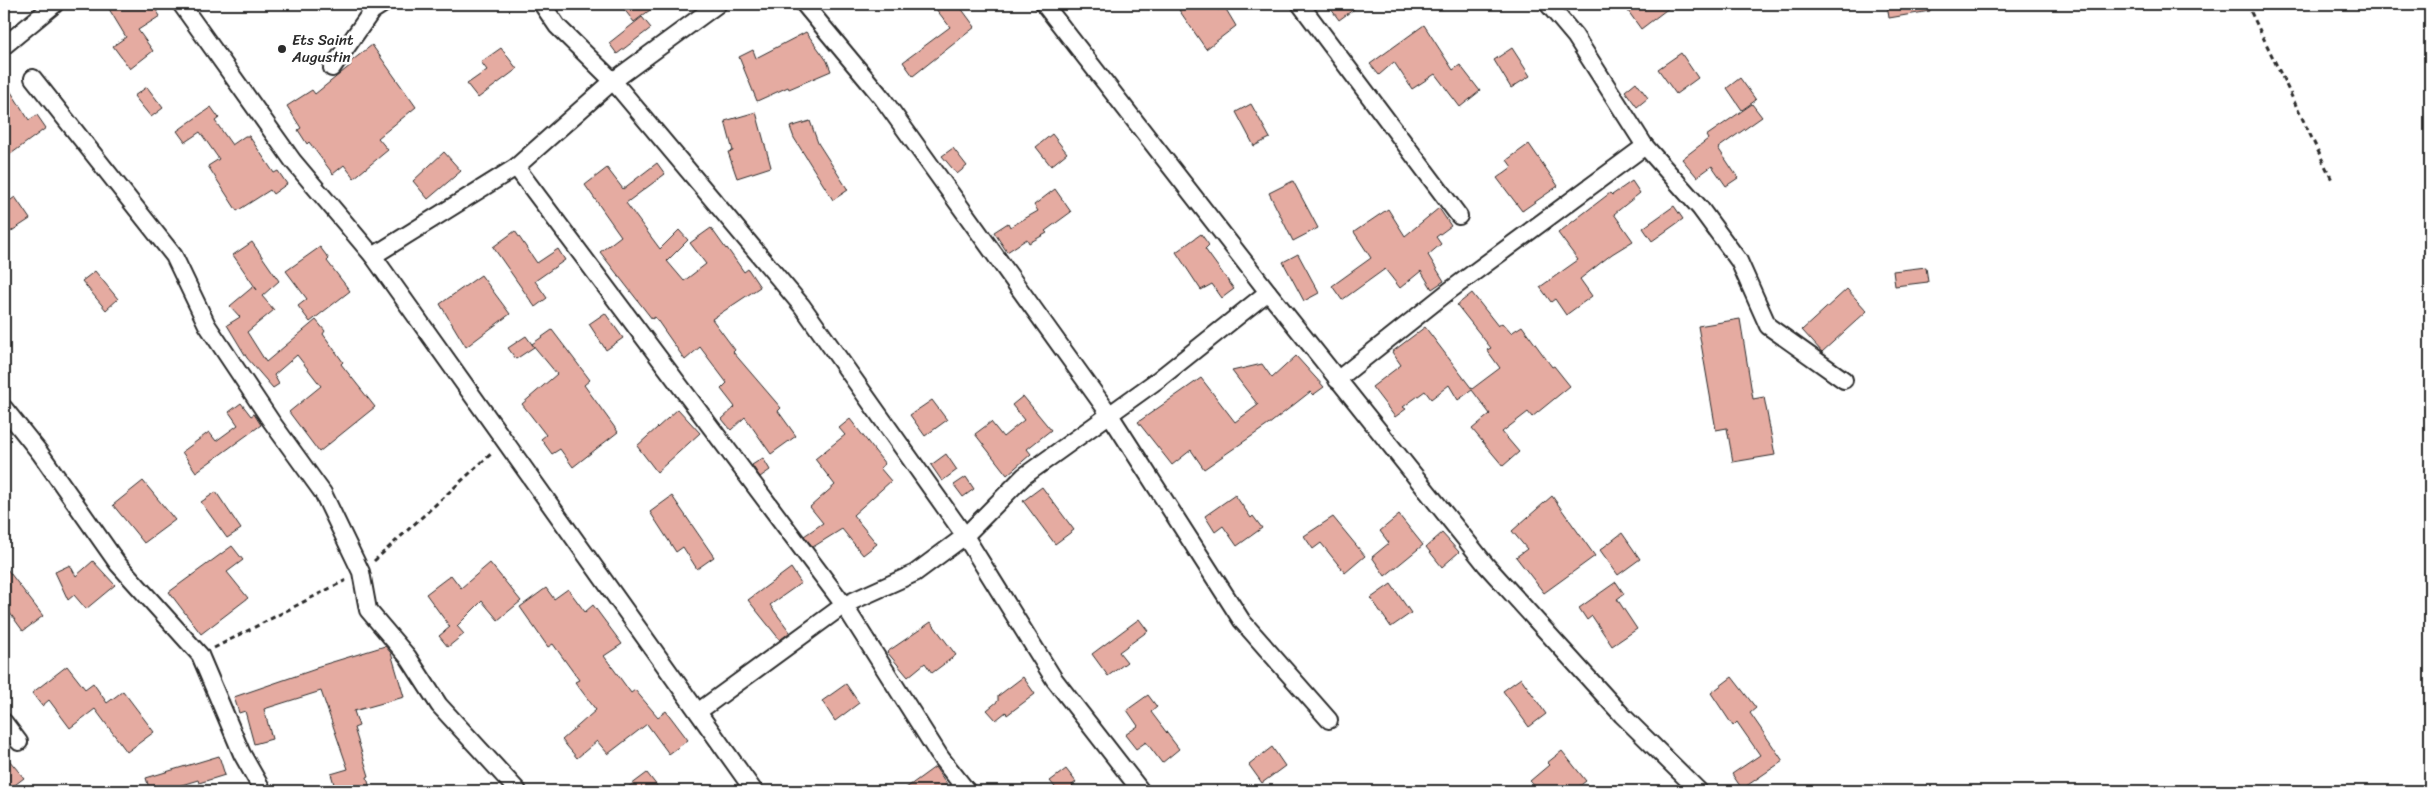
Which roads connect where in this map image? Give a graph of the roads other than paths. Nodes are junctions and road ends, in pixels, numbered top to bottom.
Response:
1 (56, 4) edge
2 (181, 4) edge
3 (383, 4) edge
4 (542, 4) edge
5 (718, 4) edge
6 (804, 4) edge
7 (1044, 4) edge
8 (1300, 4) edge
9 (1548, 4) edge
10 (4, 46) edge
11 (332, 68) dead end
12 (33, 78) dead end
13 (614, 81) junction
14 (1645, 146) junction
15 (516, 167) junction
16 (1459, 216) dead end
17 (373, 256) junction
18 (1268, 292) junction
19 (1337, 380) junction
20 (1844, 380) dead end
21 (4, 408) edge
22 (1110, 415) junction
23 (965, 536) junction
24 (844, 605) junction
25 (699, 711) junction
26 (1329, 720) dead end
27 (4, 722) edge
28 (19, 742) dead end
29 (263, 791) edge
30 (518, 791) edge
31 (754, 791) edge
32 (967, 791) edge
33 (1140, 791) edge
34 (1699, 791) edge

1 - 10 street
2 - 17 street
3 - 11 street
4 - 13 street
5 - 13 street
6 - 22 street
7 - 18 street
8 - 16 street
9 - 14 street
12 - 30 street
13 - 15 street
13 - 23 street
14 - 19 street
14 - 20 street
15 - 17 street
15 - 24 street
17 - 25 street
18 - 19 street
18 - 22 street
19 - 34 street
21 - 29 street
22 - 23 street
22 - 26 street
23 - 24 street
23 - 33 street
24 - 25 street
24 - 32 street
25 - 31 street
27 - 28 street

